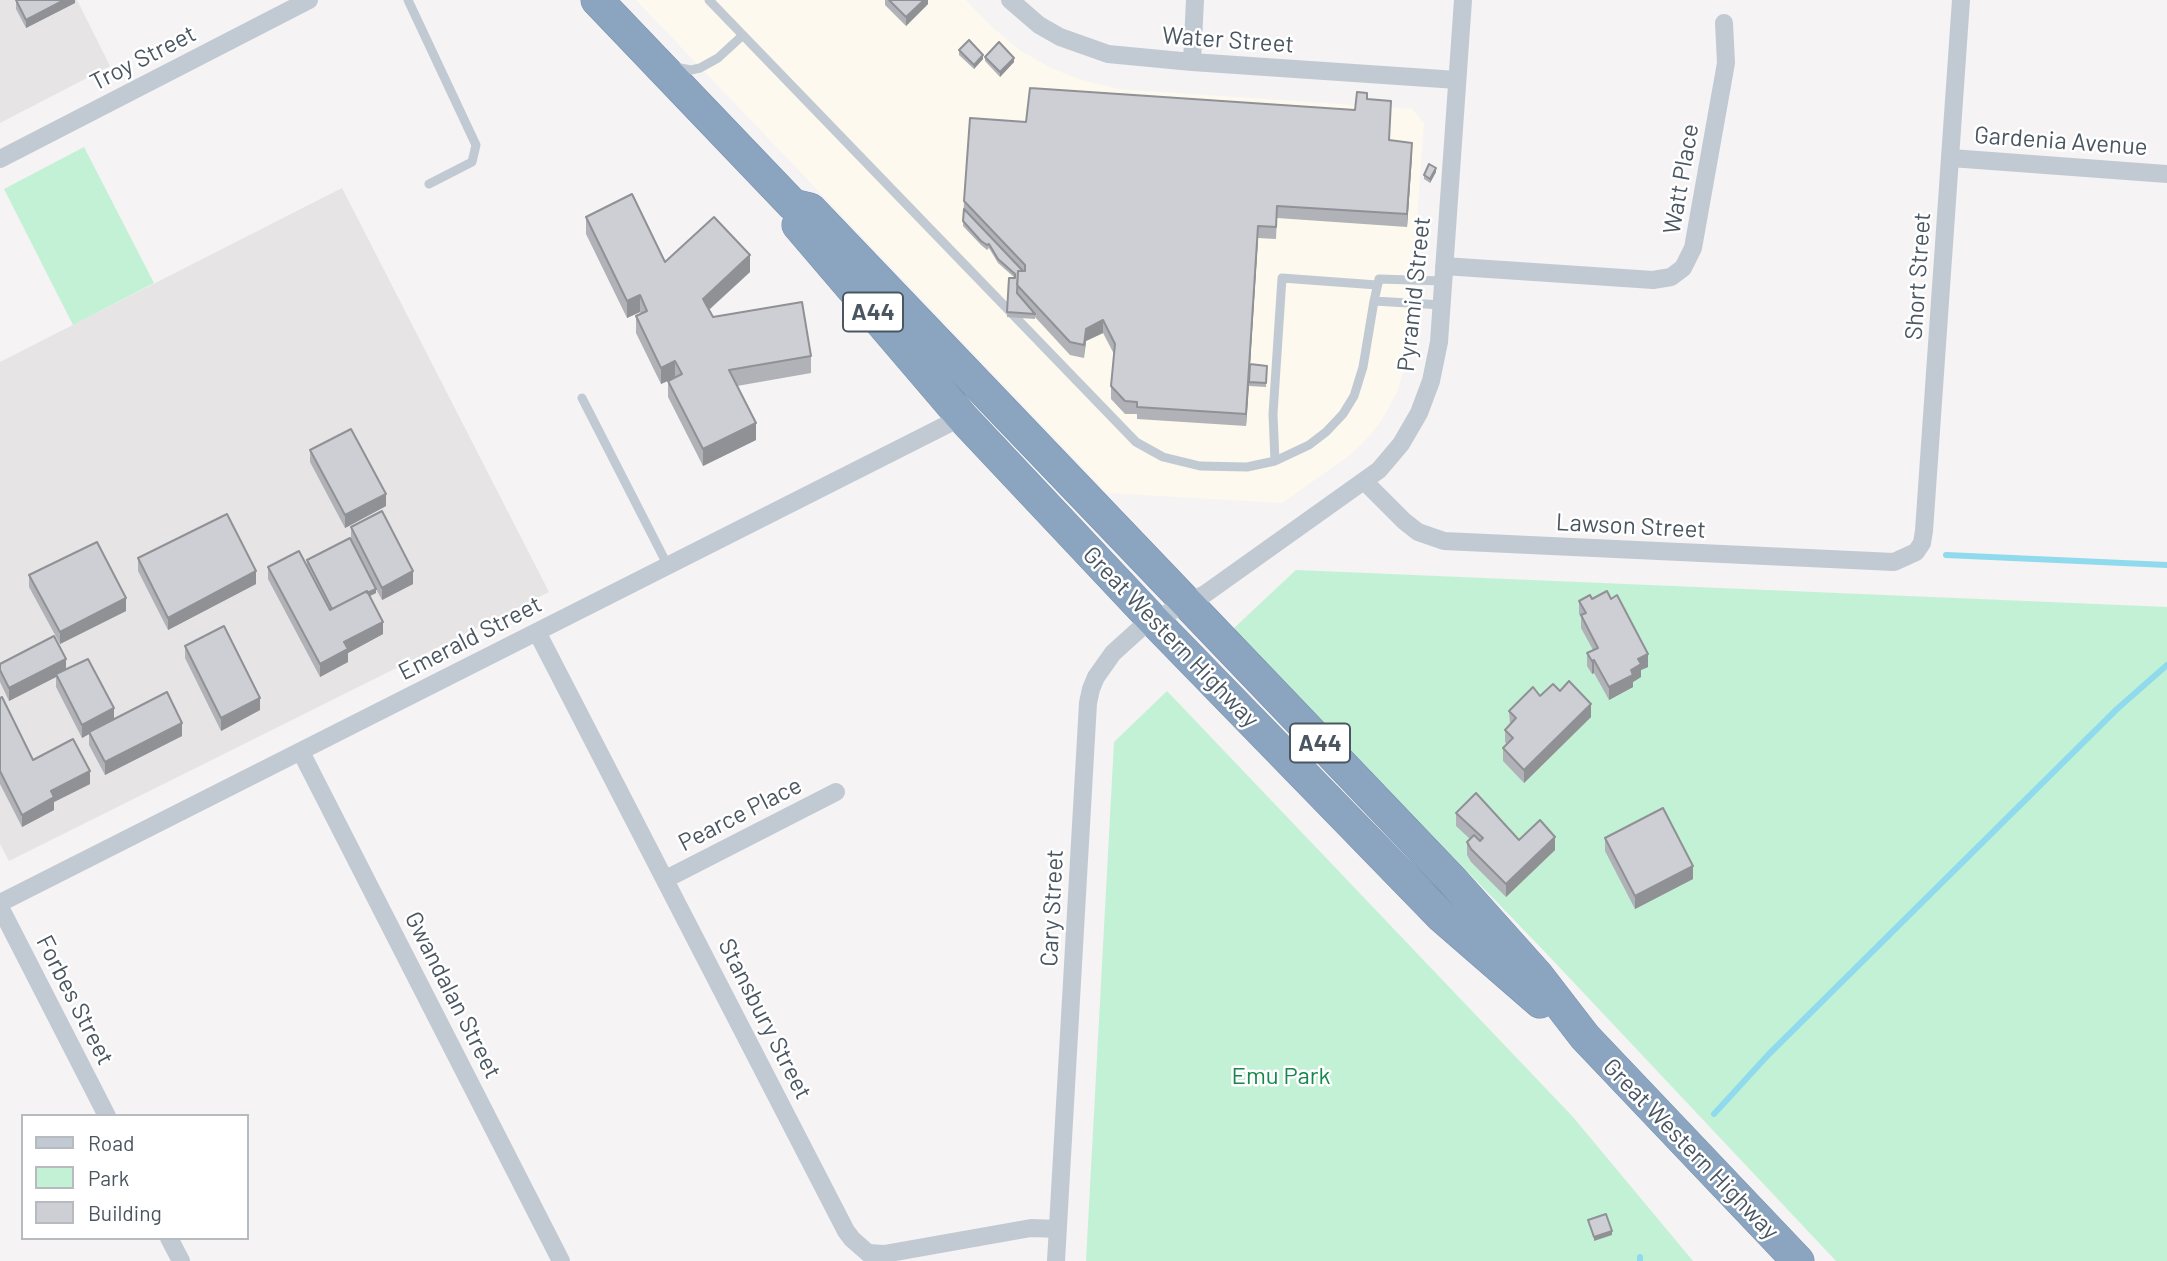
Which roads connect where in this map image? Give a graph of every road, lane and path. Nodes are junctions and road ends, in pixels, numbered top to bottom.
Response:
1 (309, 0) edge
2 (408, 0) edge
3 (597, 0) edge
4 (709, 0) edge
5 (1010, 0) edge
6 (1195, 0) edge
7 (1463, 0) edge
8 (1961, 0) edge
9 (1724, 23) dead end
10 (743, 35) junction
11 (657, 61) junction
12 (1192, 62) junction
13 (1457, 80) junction
14 (1951, 158) junction
15 (0, 159) edge
16 (2167, 174) edge
17 (429, 184) dead end
18 (793, 205) junction
19 (1444, 274) junction
20 (1378, 282) junction
21 (1374, 301) junction
22 (1442, 305) junction
23 (582, 398) dead end
24 (962, 417) junction
25 (1275, 461) junction
26 (1364, 481) junction
27 (1916, 552) joint
28 (668, 566) junction
29 (1187, 604) junction
30 (1153, 620) junction
31 (537, 632) junction
32 (301, 752) junction
33 (836, 792) dead end
34 (666, 879) junction
35 (0, 905) edge
36 (1585, 1037) junction
37 (106, 1114) edge
38 (1058, 1229) junction
39 (170, 1240) edge
40 (181, 1261) edge
41 (561, 1261) edge
42 (1056, 1261) edge
43 (1798, 1261) edge

1 - 15 street, Troy Street
2 - 17 lane
3 - 11 highway, Great Western Highway / A44
4 - 10 lane
5 - 12 street, Water Street
6 - 12 street
7 - 13 street, Pyramid Street
8 - 14 street, Short Street
9 - 19 street, Watt Place
10 - 11 lane
10 - 25 lane
11 - 18 highway, Great Western Highway / A44
12 - 13 street, Water Street
13 - 19 street, Pyramid Street
14 - 16 street, Gardenia Avenue
14 - 27 street, Short Street
18 - 24 highway, Great Western Highway / A44
18 - 29 highway, Great Western Highway / A44
19 - 20 lane
19 - 22 street, Pyramid Street
20 - 21 lane
20 - 25 lane
21 - 22 lane
21 - 25 lane
22 - 26 street, Pyramid Street
23 - 28 lane
24 - 28 street, Emerald Street
24 - 30 highway, Great Western Highway / A44
26 - 27 street, Lawson Street
26 - 29 street, Pyramid Street
28 - 31 street, Emerald Street
29 - 30 street, Cary Street
29 - 36 highway, Great Western Highway / A44
30 - 36 highway, Great Western Highway / A44
30 - 38 street, Cary Street
31 - 32 street, Emerald Street
31 - 34 street, Stansbury Street
32 - 35 street, Emerald Street
32 - 41 street, Gwandalan Street
33 - 34 street, Pearce Place
34 - 38 street, Stansbury Street
35 - 37 street, Forbes Street
36 - 43 highway, Great Western Highway / A44
38 - 42 street, Cary Street
39 - 40 street

